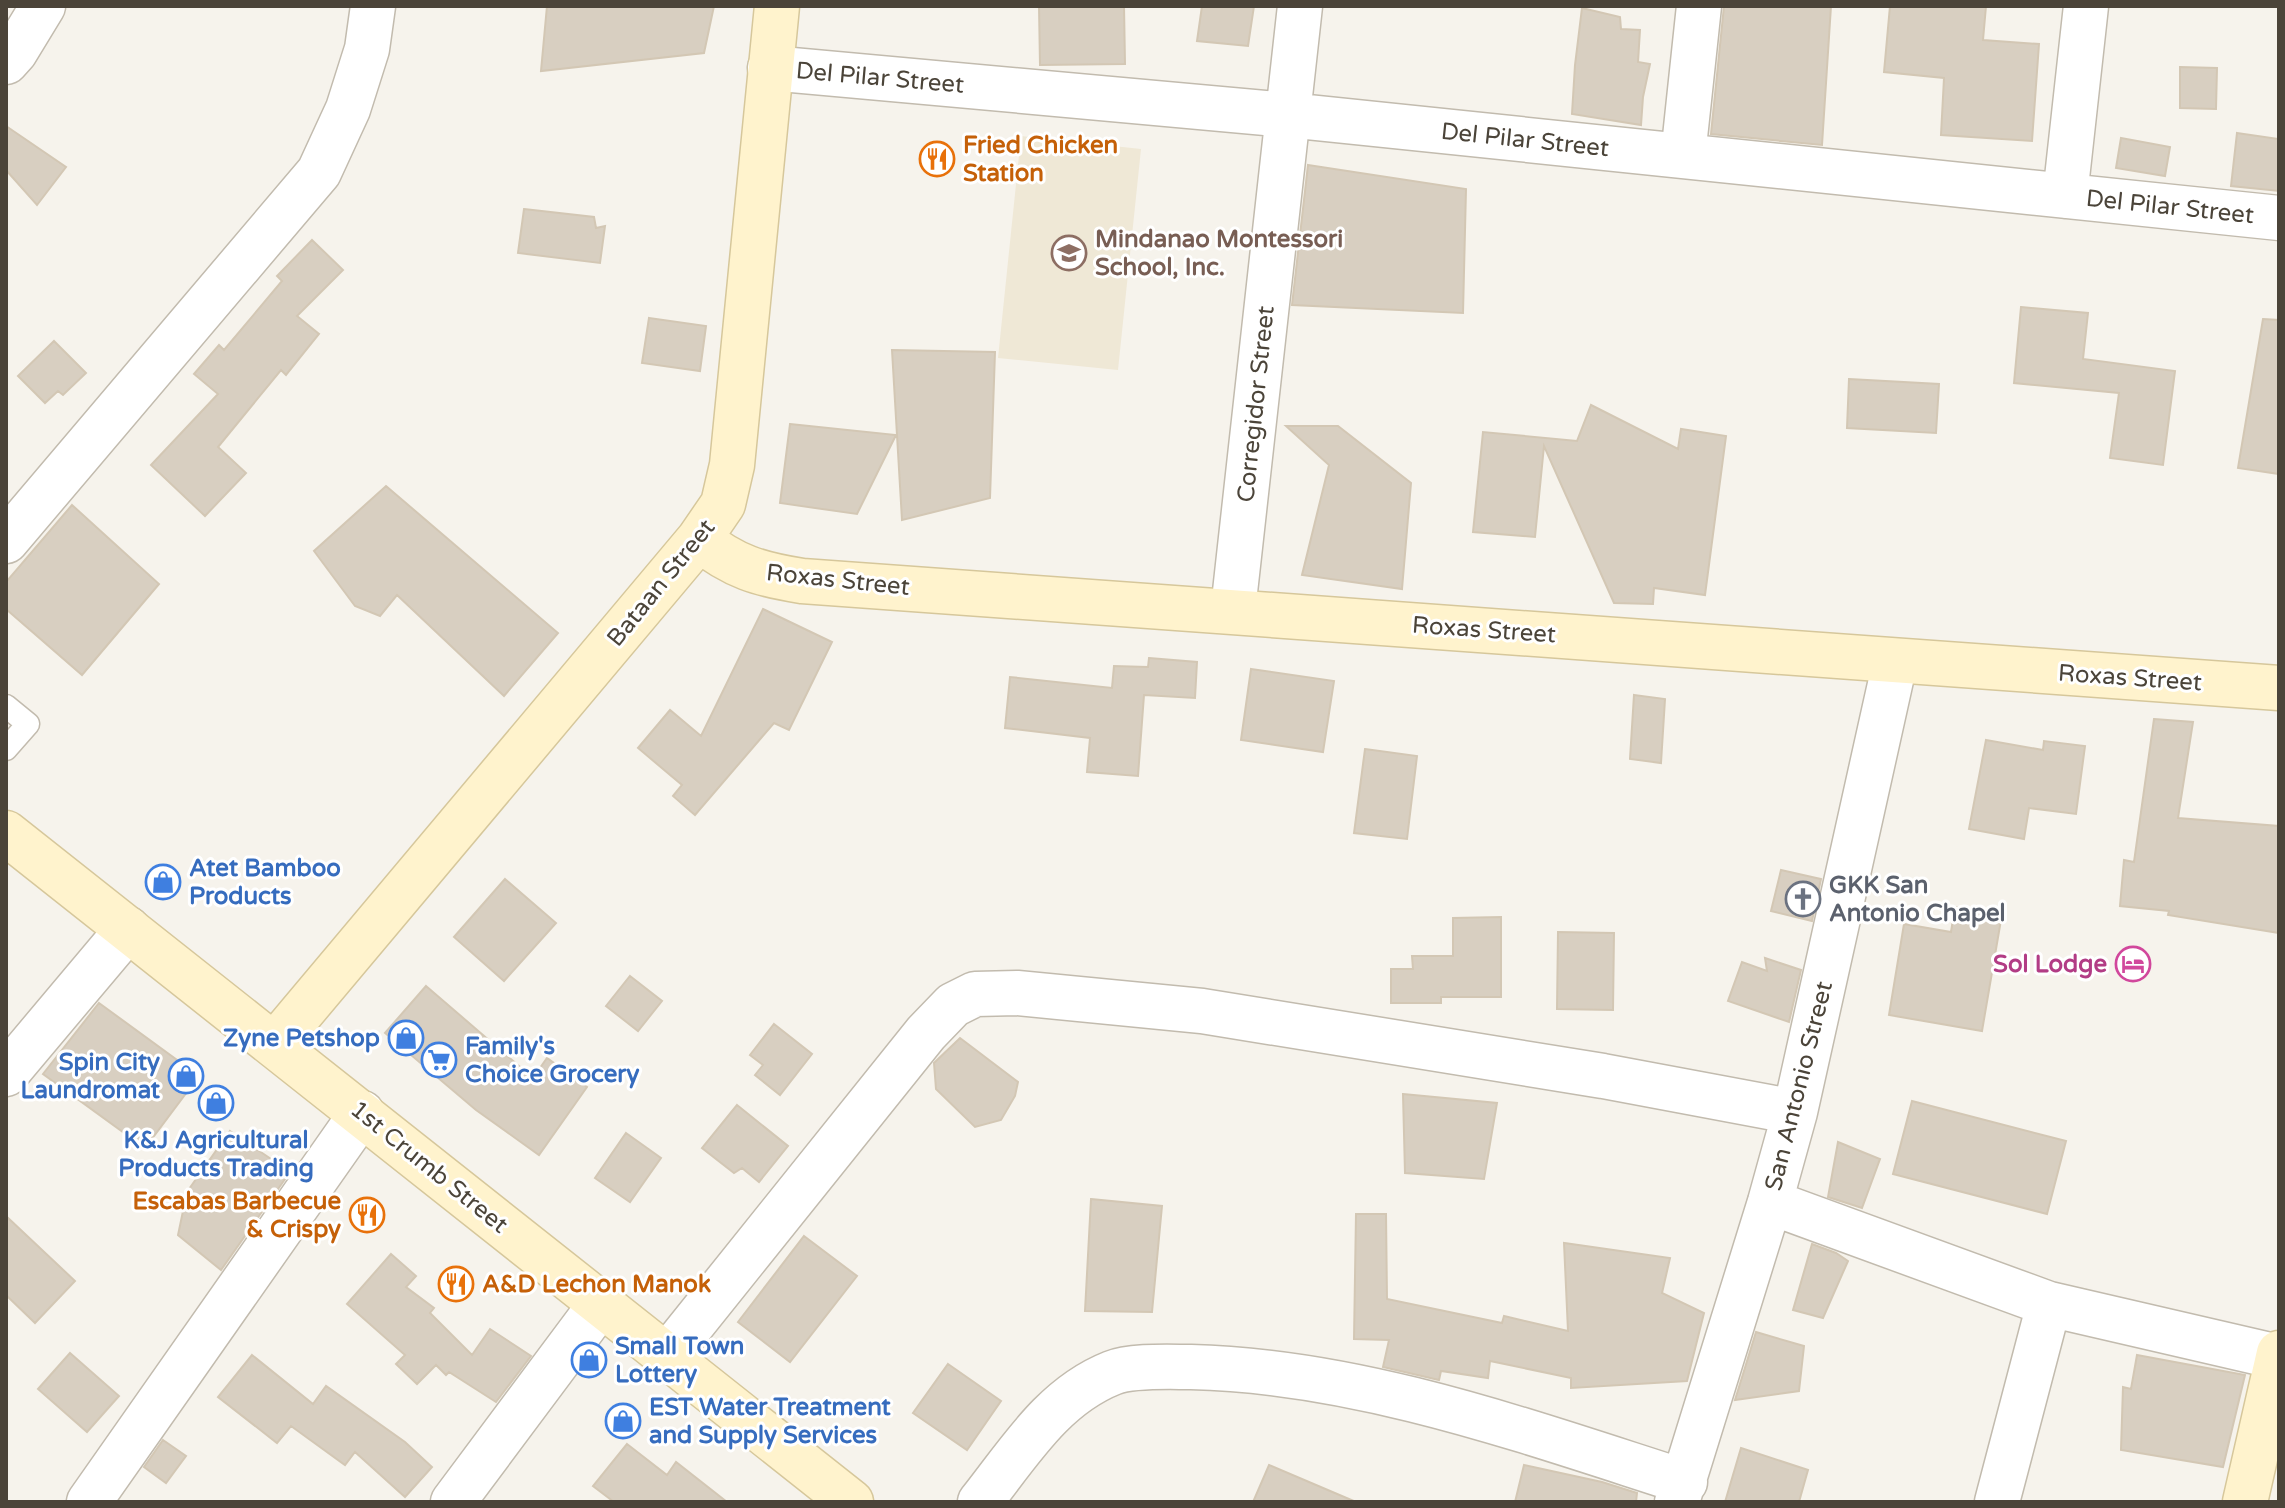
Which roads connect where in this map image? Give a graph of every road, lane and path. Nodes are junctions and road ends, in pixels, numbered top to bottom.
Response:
1 (43, 6) edge
2 (373, 6) edge
3 (777, 6) edge
4 (1300, 6) edge
5 (1699, 6) edge
6 (2086, 6) edge
7 (6, 62) edge
8 (770, 68) junction
9 (1288, 115) junction
10 (1683, 156) junction
11 (2065, 196) junction
12 (2279, 218) edge
13 (699, 539) junction
14 (6, 541) edge
15 (1233, 610) junction
16 (1895, 662) junction
17 (2279, 688) edge
18 (6, 706) edge
19 (6, 749) edge
20 (6, 833) edge
21 (128, 929) junction
22 (275, 1044) junction
23 (6, 1074) edge
24 (1795, 1112) junction
25 (362, 1113) junction
26 (1770, 1202) junction
27 (2049, 1304) junction
28 (600, 1305) junction
29 (2279, 1355) edge
30 (667, 1356) junction
31 (1681, 1492) edge
32 (89, 1502) edge
33 (453, 1502) edge
34 (851, 1502) edge
35 (980, 1502) edge
36 (1997, 1502) edge
37 (2245, 1502) edge

1 - 7 street
2 - 14 street
3 - 8 street, Bataan Street
4 - 9 street, Corregidor Street
5 - 10 street
6 - 11 street
8 - 9 street, Del Pilar Street
8 - 13 street, Bataan Street
9 - 10 street, Del Pilar Street
9 - 15 street, Corregidor Street
10 - 11 street, Del Pilar Street
11 - 12 street, Del Pilar Street
13 - 15 street, Roxas Street
13 - 22 street, Bataan Street
15 - 16 street, Roxas Street
16 - 17 street, Roxas Street
16 - 24 street, San Antonio Street
18 - 19 lane
20 - 21 street, 1st Crumb Street
21 - 22 street, 1st Crumb Street
21 - 23 street
22 - 25 street, 1st Crumb Street
24 - 26 street, San Antonio Street
24 - 30 street
25 - 28 street, 1st Crumb Street
25 - 32 street
26 - 27 street
26 - 31 street, San Antonio Street
27 - 29 street
27 - 36 street
28 - 30 street, 1st Crumb Street
28 - 33 street
29 - 37 street
30 - 34 street, 1st Crumb Street
31 - 35 street

